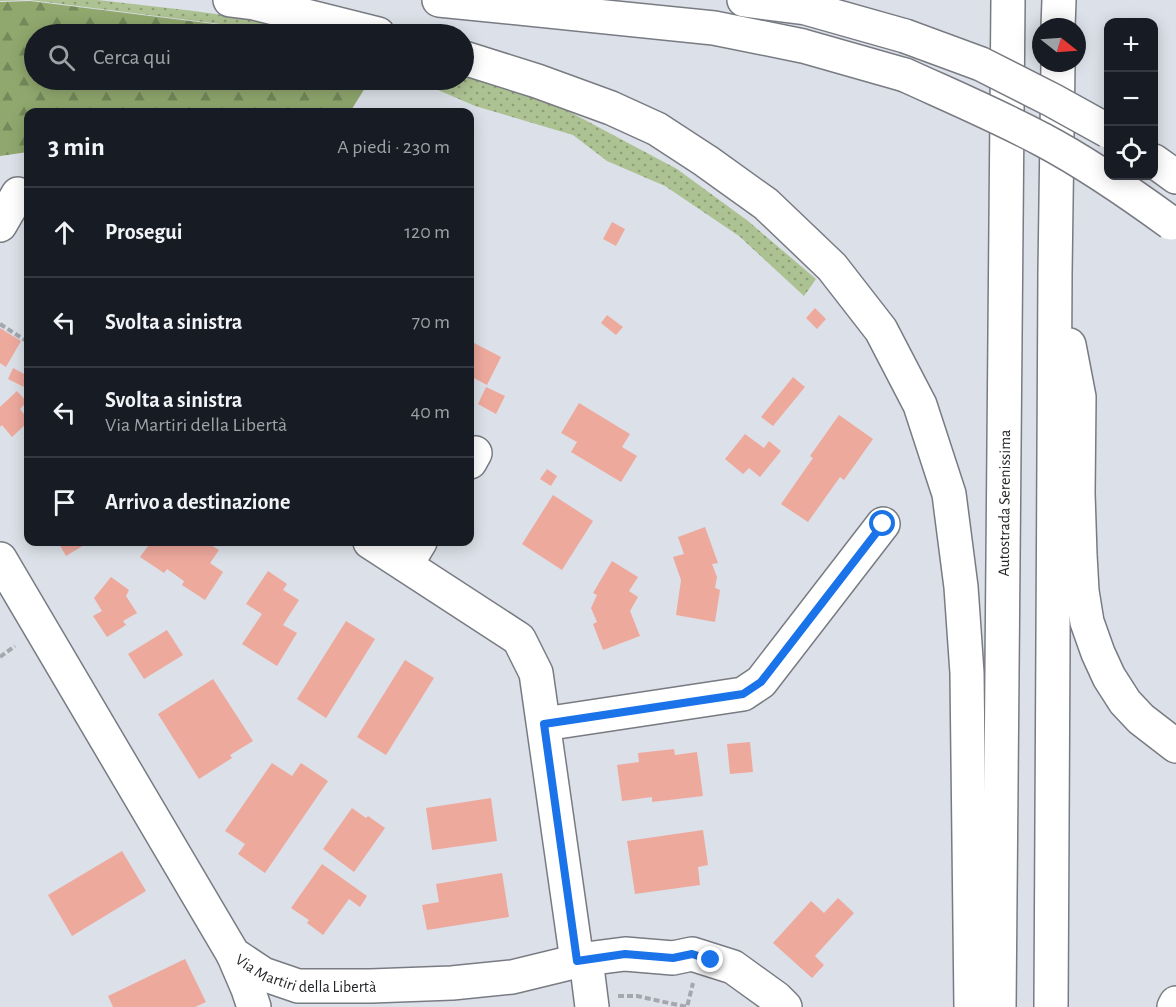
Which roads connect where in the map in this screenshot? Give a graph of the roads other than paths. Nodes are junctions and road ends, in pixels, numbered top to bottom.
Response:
1 (230, 0) edge
2 (439, 0) edge
3 (744, 0) edge
4 (1008, 0) edge
5 (1059, 0) edge
6 (1059, 18) edge
7 (338, 24) edge
8 (474, 61) edge
9 (1058, 72) edge
10 (1104, 130) edge
11 (1158, 164) edge
12 (1176, 177) edge
13 (18, 194) dead end
14 (0, 225) edge
15 (1174, 225) edge
16 (1055, 273) junction
17 (883, 524) dead end
18 (386, 546) edge
19 (413, 553) edge
20 (0, 559) edge
21 (544, 724) junction
22 (1176, 746) edge
23 (233, 954) junction
24 (581, 960) junction
25 (290, 996) edge
26 (604, 1002) edge
27 (1176, 1003) edge
28 (254, 1007) edge
29 (785, 1007) edge
30 (971, 1007) edge
31 (999, 1007) edge
32 (1051, 1007) edge
33 (1174, 1007) edge

1 - 7 main road
2 - 15 main road, bridge
3 - 10 main road, bridge
4 - 31 main road, Autostrada Serenissima
5 - 6 main road
8 - 30 main road
9 - 16 main road
11 - 12 main road
13 - 14 main road
16 - 22 main road
16 - 32 main road
17 - 21 main road
18 - 19 main road
19 - 21 main road
20 - 23 main road, Via Martiri della Libertà
21 - 24 main road
23 - 25 main road, Via Martiri della Libertà
23 - 28 main road
24 - 25 main road, Via Martiri della Libertà
24 - 26 main road
24 - 29 main road, Via Martiri della Libertà
27 - 33 main road

